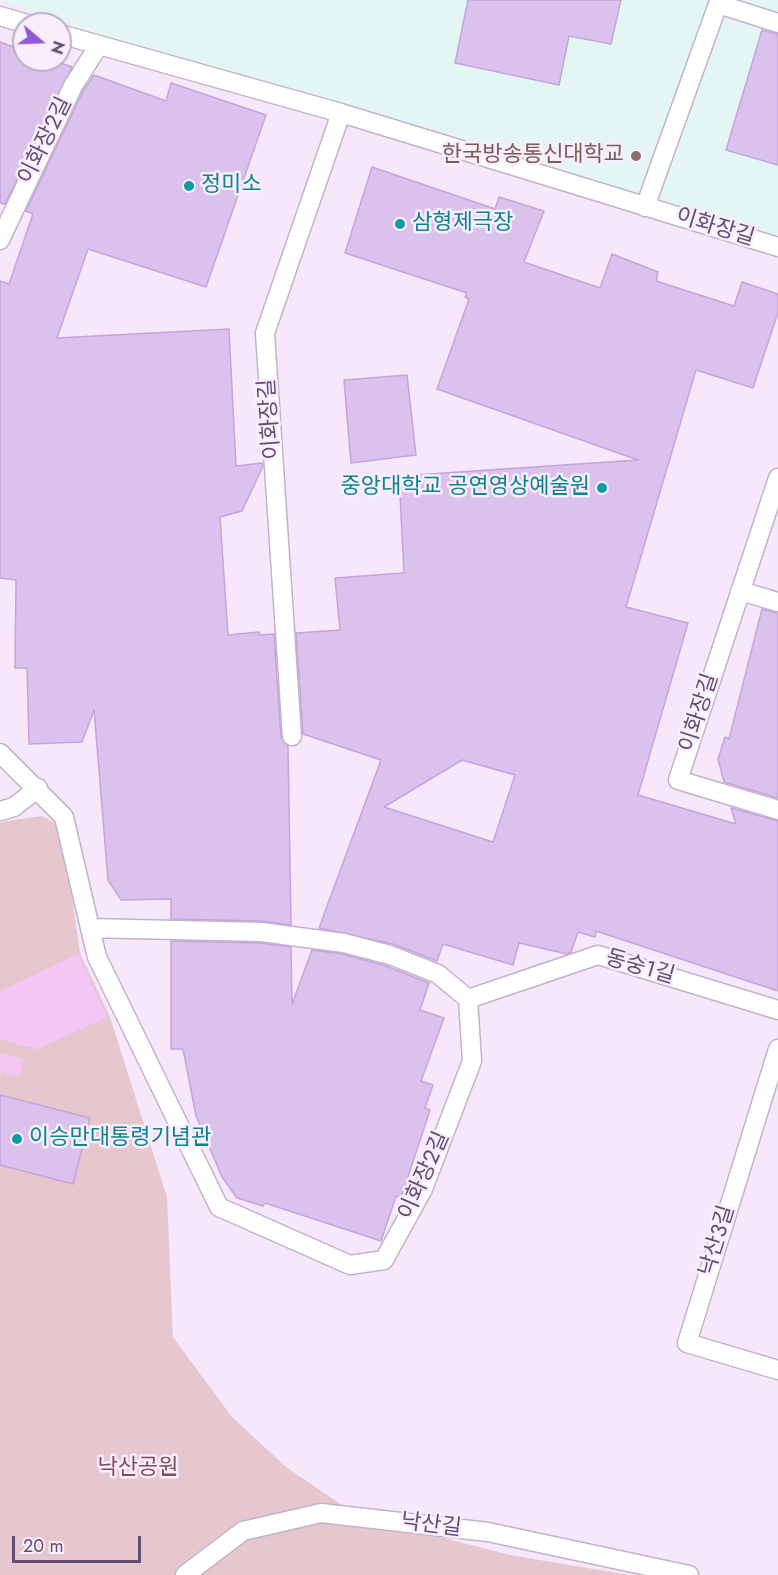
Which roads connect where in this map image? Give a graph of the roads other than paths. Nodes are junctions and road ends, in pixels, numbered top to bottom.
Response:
1 (778, 23) edge
2 (72, 37) edge
3 (99, 45) junction
4 (341, 113) junction
5 (645, 207) junction
6 (0, 240) edge
7 (778, 247) edge
8 (778, 478) edge
9 (740, 591) junction
10 (778, 602) edge
11 (292, 736) dead end
12 (0, 753) edge
13 (38, 788) junction
14 (778, 810) edge
15 (0, 811) edge
16 (90, 928) junction
17 (468, 999) junction
18 (778, 1010) edge
19 (778, 1049) edge
20 (778, 1370) edge
21 (185, 1575) edge
22 (689, 1575) edge

1 - 5 lane
2 - 3 lane, 이화장길
3 - 4 lane, 이화장길
3 - 6 lane, 이화장2길
4 - 5 lane, 이화장길
4 - 11 lane, 이화장길
5 - 7 lane, 이화장길
8 - 9 lane, 이화장길
9 - 10 lane
9 - 14 lane, 이화장길
12 - 13 lane, 이화장2길
13 - 15 lane
13 - 16 lane, 이화장2길
16 - 17 lane
16 - 17 lane, 이화장2길
17 - 18 lane, 동숭1길
19 - 20 lane, 낙산3길
21 - 22 lane, 낙산길

